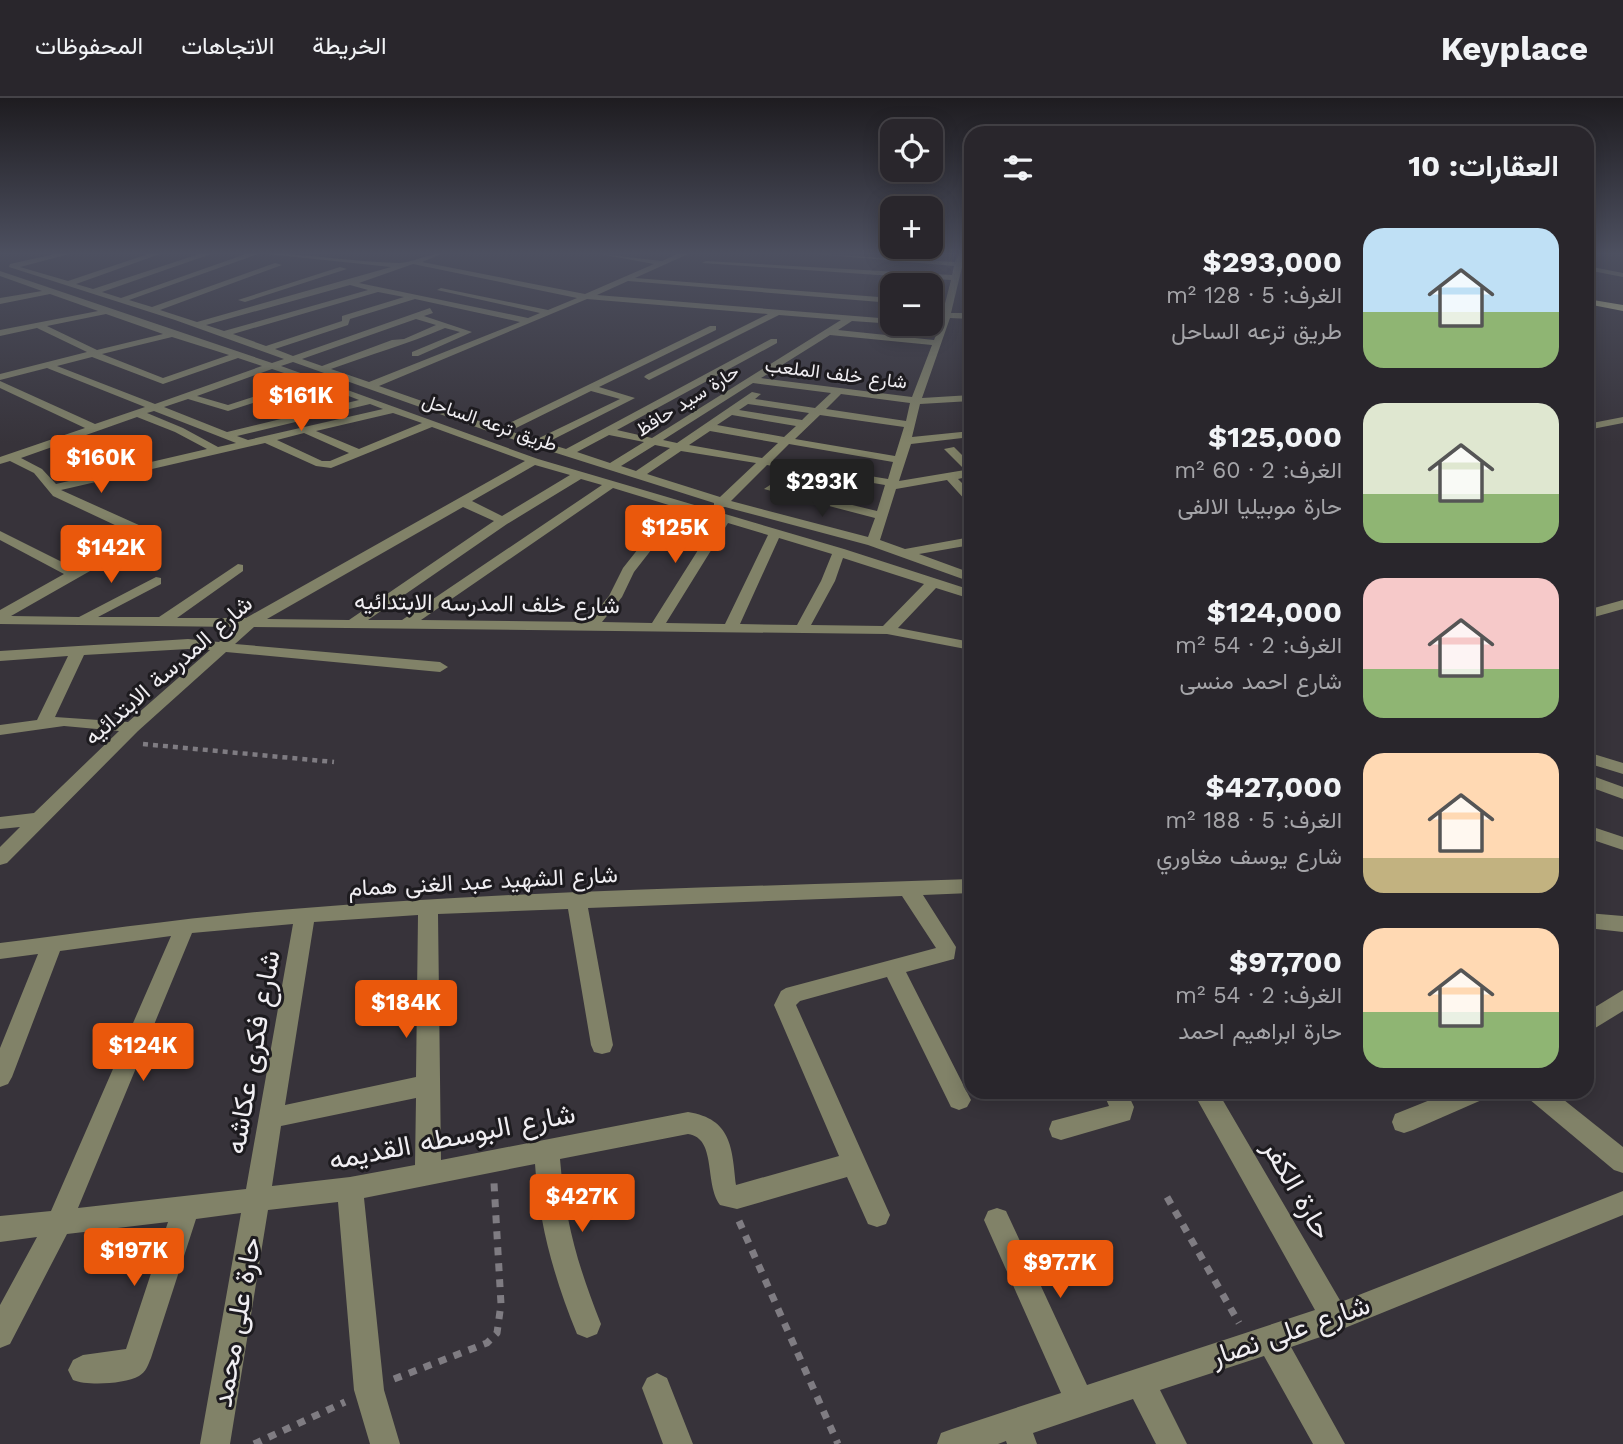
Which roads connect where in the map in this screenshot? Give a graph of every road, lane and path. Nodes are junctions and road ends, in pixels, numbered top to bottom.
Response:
1 (81, 317) edge
2 (120, 317) edge
3 (174, 317) edge
4 (182, 317) edge
5 (226, 317) edge
6 (272, 317) edge
7 (287, 317) edge
8 (349, 317) edge
9 (410, 317) edge
10 (432, 317) edge
11 (509, 317) edge
12 (537, 317) edge
13 (769, 317) edge
14 (837, 317) edge
15 (944, 317) edge
16 (178, 318) junction
17 (851, 318) junction
18 (279, 319) junction
19 (528, 321) junction
20 (880, 321) edge
21 (446, 324) junction
22 (38, 325) junction
23 (197, 325) junction
24 (496, 327) dead end
25 (713, 328) dead end
26 (509, 330) junction
27 (829, 332) junction
28 (0, 333) edge
29 (172, 334) junction
30 (224, 334) junction
31 (774, 341) dead end
32 (937, 344) junction
33 (267, 349) junction
34 (95, 354) junction
35 (239, 355) junction
36 (296, 359) junction
37 (405, 359) dead end
38 (47, 365) junction
39 (271, 366) junction
40 (322, 369) junction
41 (379, 370) dead end
42 (622, 372) junction
43 (1, 376) edge
44 (649, 377) junction
45 (315, 380) junction
46 (354, 380) junction
47 (751, 380) junction
48 (671, 382) dead end
49 (773, 382) junction
50 (369, 386) junction
51 (590, 388) junction
52 (839, 390) junction
53 (185, 395) junction
54 (964, 398) edge
55 (369, 401) junction
56 (746, 401) junction
57 (916, 401) junction
58 (155, 406) junction
59 (391, 410) junction
60 (818, 411) junction
61 (730, 412) junction
62 (136, 413) junction
63 (1623, 420) edge
64 (430, 424) junction
65 (804, 424) junction
66 (910, 425) junction
67 (1594, 426) edge
68 (707, 427) junction
69 (95, 428) junction
70 (304, 430) junction
71 (607, 431) junction
72 (500, 432) junction
73 (227, 435) junction
74 (964, 435) edge
75 (266, 439) junction
76 (653, 441) junction
77 (906, 441) junction
78 (785, 442) junction
79 (246, 443) junction
80 (537, 443) junction
81 (0, 446) edge
82 (679, 447) junction
83 (950, 449) dead end
84 (216, 450) junction
85 (567, 453) junction
86 (360, 454) junction
87 (9, 458) edge
88 (900, 460) junction
89 (534, 461) junction
90 (765, 461) junction
91 (964, 464) edge
92 (612, 467) junction
93 (964, 474) edge
94 (579, 475) junction
95 (638, 475) junction
96 (950, 477) junction
97 (799, 479) dead end
98 (612, 484) junction
99 (891, 484) junction
100 (51, 489) junction
101 (770, 489) dead end
102 (784, 492) junction
103 (964, 492) edge
104 (461, 501) junction
105 (723, 501) junction
106 (679, 506) junction
107 (761, 514) junction
108 (709, 515) junction
109 (881, 516) junction
110 (724, 519) junction
111 (503, 521) junction
112 (775, 534) junction
113 (0, 535) edge
114 (873, 542) junction
115 (964, 542) edge
116 (839, 552) junction
117 (903, 554) junction
118 (964, 563) edge
119 (239, 568) dead end
120 (942, 568) junction
121 (75, 574) junction
122 (964, 576) edge
123 (156, 581) dead end
124 (933, 583) junction
125 (964, 589) edge
126 (955, 591) junction
127 (964, 593) edge
128 (0, 599) edge
129 (1623, 604) edge
130 (15, 607) junction
131 (1594, 613) edge
132 (0, 618) edge
133 (81, 620) junction
134 (164, 620) junction
135 (252, 621) junction
136 (352, 624) junction
137 (405, 625) junction
138 (591, 627) junction
139 (656, 628) junction
140 (730, 629) junction
141 (801, 630) junction
142 (887, 631) junction
143 (964, 645) edge
144 (221, 648) junction
145 (79, 650) junction
146 (0, 656) edge
147 (440, 667) dead end
148 (44, 723) junction
149 (132, 727) junction
150 (0, 730) edge
151 (117, 742) junction
152 (1594, 759) edge
153 (334, 762) dead end
154 (1623, 769) edge
155 (1594, 783) edge
156 (1623, 793) edge
157 (37, 819) junction
158 (0, 823) edge
159 (1594, 834) edge
160 (1623, 844) edge
161 (0, 858) edge
162 (964, 886) edge
163 (907, 887) junction
164 (577, 901) junction
165 (428, 906) junction
166 (306, 915) junction
167 (1594, 921) edge
168 (1623, 925) edge
169 (186, 926) junction
170 (52, 944) junction
171 (0, 951) edge
172 (893, 968) junction
173 (1623, 999) edge
174 (1594, 1019) edge
175 (602, 1045) dead end
176 (0, 1077) edge
177 (428, 1085) junction
178 (1118, 1099) edge
179 (1209, 1099) edge
180 (1459, 1099) edge
181 (1546, 1099) edge
182 (959, 1100) dead end
183 (271, 1118) junction
184 (1404, 1122) dead end
185 (1061, 1129) dead end
186 (547, 1151) junction
187 (493, 1161) junction
188 (1623, 1162) edge
189 (855, 1163) junction
190 (428, 1174) junction
191 (350, 1189) junction
192 (729, 1197) junction
193 (1167, 1197) dead end
194 (257, 1200) junction
195 (1623, 1203) edge
196 (186, 1208) junction
197 (877, 1215) dead end
198 (997, 1220) dead end
199 (59, 1222) junction
200 (0, 1229) edge
201 (1335, 1318) junction
202 (587, 1324) dead end
203 (0, 1334) edge
204 (1261, 1342) junction
205 (83, 1370) dead end
206 (1139, 1381) junction
207 (657, 1388) dead end
208 (369, 1391) junction
209 (1079, 1400) junction
210 (1018, 1433) edge
211 (215, 1444) edge
212 (254, 1444) edge
213 (385, 1444) edge
214 (678, 1444) edge
215 (838, 1444) edge
216 (952, 1444) edge
217 (1172, 1444) edge
218 (1330, 1444) edge

1 - 22 street
2 - 29 street, طريق ترعه الساحل
3 - 16 street, طريق ترعه الساحل
4 - 16 street
5 - 23 street
6 - 18 street
7 - 18 street
8 - 33 street
9 - 36 street
10 - 21 street
11 - 19 street
12 - 19 street
13 - 44 street
14 - 17 street
15 - 32 street
16 - 23 street, طريق ترعه الساحل
17 - 20 street
17 - 27 street, حارة سيد حافظ
18 - 30 street
19 - 26 street
21 - 37 street
21 - 40 street
22 - 28 street
22 - 34 street
23 - 30 street, طريق ترعه الساحل
24 - 26 street
25 - 42 street
26 - 50 street
27 - 32 street
27 - 47 street, حارة سيد حافظ
29 - 34 street
29 - 35 street, طريق ترعه الساحل
30 - 33 street, طريق ترعه الساحل
31 - 71 street
32 - 57 street
33 - 36 street, طريق ترعه الساحل
34 - 35 street
34 - 38 street
35 - 39 street, طريق ترعه الساحل
36 - 39 street
36 - 40 street, طريق ترعه الساحل
38 - 43 street
38 - 58 street
39 - 45 street, طريق ترعه الساحل
39 - 53 street
40 - 46 street, طريق ترعه الساحل
41 - 46 street
42 - 44 street
42 - 51 street
43 - 69 street
44 - 48 street
45 - 53 street
45 - 55 street, طريق ترعه الساحل
46 - 50 street, طريق ترعه الساحل
47 - 49 street, شارع خلف الملعب
47 - 76 street, حارة سيد حافظ
49 - 52 street, شارع خلف الملعب
49 - 56 street
50 - 72 street, طريق ترعه الساحل
51 - 72 street
51 - 80 street
52 - 57 street, شارع خلف الملعب
52 - 60 street
53 - 58 street
54 - 57 street, شارع خلف الملعب
55 - 59 street, طريق ترعه الساحل
55 - 73 street
56 - 60 street
56 - 61 street
57 - 66 street
58 - 62 street
58 - 73 street
59 - 64 street, طريق ترعه الساحل
59 - 70 street
60 - 65 street
60 - 66 street
61 - 65 street
61 - 68 street
62 - 69 street
62 - 84 street
63 - 67 street
64 - 86 street
64 - 89 street, طريق ترعه الساحل
65 - 78 street
66 - 77 street
68 - 78 street
68 - 82 street
69 - 87 street
70 - 75 street
70 - 86 street
71 - 76 street
71 - 85 street
72 - 80 street, طريق ترعه الساحل
73 - 79 street
74 - 77 street
75 - 79 street
75 - 86 street
76 - 82 street
76 - 92 street, حارة سيد حافظ
77 - 88 street
78 - 88 street
78 - 90 street
79 - 84 street
80 - 85 street, طريق ترعه الساحل
81 - 87 street
82 - 90 street
82 - 95 street
83 - 91 street
84 - 100 street
85 - 92 street, طريق ترعه الساحل
87 - 100 street
88 - 99 street
89 - 94 street, طريق ترعه الساحل
89 - 104 street, شارع المدرسة الابتدائيه
90 - 99 street
90 - 105 street
92 - 95 street, طريق ترعه الساحل
93 - 96 street
94 - 98 street, طريق ترعه الساحل
94 - 111 street
95 - 105 street, طريق ترعه الساحل
96 - 99 street
96 - 103 street
97 - 102 street
98 - 106 street, طريق ترعه الساحل
98 - 137 street
99 - 109 street
100 - 121 street
101 - 102 street
102 - 107 street
102 - 109 street
104 - 111 street
104 - 135 street, شارع المدرسة الابتدائيه
105 - 107 street, طريق ترعه الساحل
105 - 108 street
106 - 108 street, طريق ترعه الساحل
106 - 138 street
107 - 114 street, طريق ترعه الساحل
108 - 110 street, طريق ترعه الساحل
109 - 114 street
110 - 112 street, طريق ترعه الساحل
110 - 139 street
111 - 136 street
112 - 116 street, طريق ترعه الساحل
112 - 140 street
113 - 121 street
114 - 117 street, طريق ترعه الساحل
115 - 117 street
116 - 124 street, طريق ترعه الساحل
116 - 141 street
117 - 120 street, طريق ترعه الساحل
118 - 120 street
119 - 134 street
120 - 122 street, طريق ترعه الساحل
121 - 130 street
123 - 133 street
124 - 126 street, طريق ترعه الساحل
124 - 142 street
125 - 126 street
126 - 127 street, طريق ترعه الساحل
128 - 130 street
129 - 131 street
130 - 132 street
132 - 133 street, شارع خلف المدرسه الابتدائيه
133 - 134 street, شارع خلف المدرسه الابتدائيه
134 - 135 street, شارع خلف المدرسه الابتدائيه
135 - 136 street, شارع خلف المدرسه الابتدائيه
135 - 144 street, شارع المدرسة الابتدائيه
136 - 137 street, شارع خلف المدرسه الابتدائيه
137 - 138 street, شارع خلف المدرسه الابتدائيه
138 - 139 street, شارع خلف المدرسه الابتدائيه
139 - 140 street, شارع خلف المدرسه الابتدائيه
140 - 141 street, شارع خلف المدرسه الابتدائيه
141 - 142 street, شارع خلف المدرسه الابتدائيه
142 - 143 street, شارع خلف المدرسه الابتدائيه
144 - 145 street
144 - 147 street
144 - 149 street, شارع المدرسة الابتدائيه
145 - 146 street
145 - 148 street
148 - 149 street
148 - 150 street
149 - 151 street, شارع المدرسة الابتدائيه
151 - 153 path
151 - 157 street, شارع المدرسة الابتدائيه
152 - 154 street
155 - 156 street
157 - 158 street
157 - 161 street, شارع المدرسة الابتدائيه
159 - 160 street
162 - 163 street, شارع الشهيد عبد الغنى همام
163 - 164 street, شارع الشهيد عبد الغنى همام
163 - 172 street
164 - 165 street, شارع الشهيد عبد الغنى همام
164 - 175 street
165 - 166 street, شارع الشهيد عبد الغنى همام
165 - 177 street
166 - 169 street, شارع الشهيد عبد الغنى همام
166 - 183 street, شارع فكرى عكاشه
167 - 168 street
169 - 170 street, شارع الشهيد عبد الغنى همام
169 - 199 street
170 - 171 street, شارع الشهيد عبد الغنى همام
170 - 176 street
172 - 182 street
172 - 189 street
173 - 174 street
177 - 183 street
177 - 190 street
178 - 185 street
179 - 201 street, حارة الكفر
180 - 184 street
181 - 188 street
183 - 194 street, شارع فكرى عكاشه
186 - 187 street, شارع البوسطه القديمه
186 - 192 street, شارع البوسطه القديمه
186 - 202 street
187 - 190 street, شارع البوسطه القديمه
187 - 208 path
189 - 192 street
189 - 197 street
190 - 191 street, شارع البوسطه القديمه
191 - 194 street, شارع البوسطه القديمه
191 - 208 street
192 - 215 path
193 - 204 path
194 - 196 street, شارع البوسطه القديمه
194 - 211 street, حارة على محمد
195 - 201 street, شارع على نصار
196 - 199 street, شارع البوسطه القديمه
196 - 205 street
198 - 209 street
199 - 200 street, شارع البوسطه القديمه
199 - 203 street
201 - 204 street, شارع على نصار
204 - 206 street, شارع على نصار
204 - 218 street
206 - 209 street, شارع على نصار
206 - 217 street
207 - 214 street
208 - 212 path
208 - 213 street
209 - 210 street, شارع على نصار
210 - 216 street, شارع على نصار

